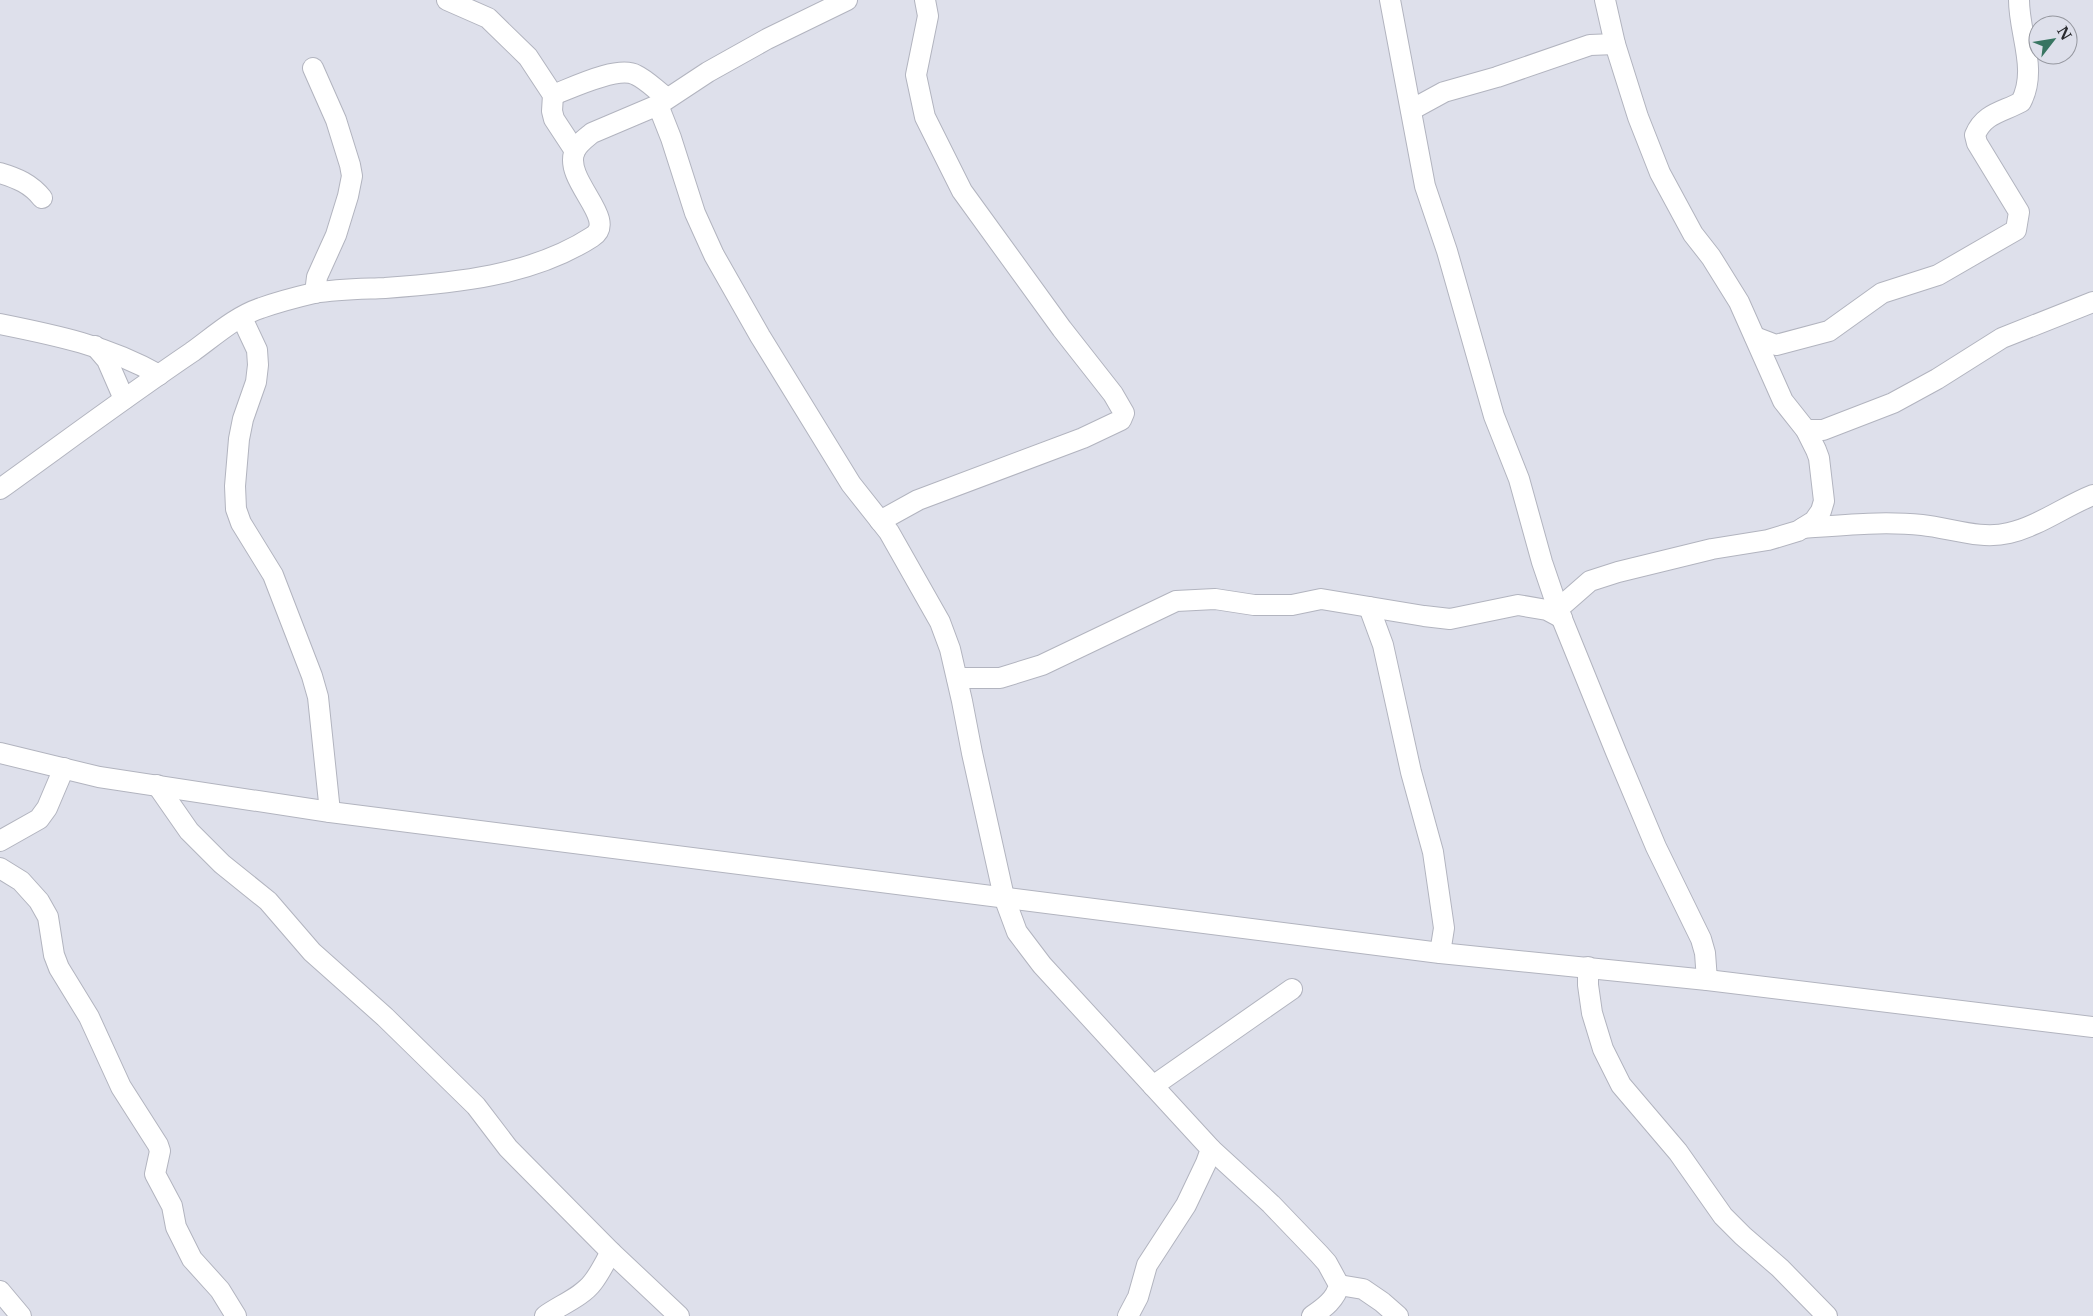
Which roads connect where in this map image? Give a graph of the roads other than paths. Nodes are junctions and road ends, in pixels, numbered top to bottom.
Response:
1 (447, 0) edge
2 (847, 0) edge
3 (925, 0) edge
4 (1390, 0) edge
5 (1605, 0) edge
6 (2019, 0) edge
7 (1609, 22) junction
8 (1614, 44) junction
9 (1590, 45) junction
10 (313, 68) dead end
11 (553, 94) junction
12 (662, 101) junction
13 (1411, 110) junction
14 (579, 145) junction
15 (0, 173) edge
16 (42, 198) dead end
17 (315, 293) junction
18 (2093, 302) edge
19 (242, 318) junction
20 (0, 324) edge
21 (95, 346) junction
22 (1770, 352) junction
23 (159, 374) junction
24 (124, 399) junction
25 (1815, 430) junction
26 (0, 489) edge
27 (2093, 495) edge
28 (1824, 501) junction
29 (880, 521) junction
30 (1842, 525) junction
31 (1804, 528) junction
32 (1369, 607) junction
33 (1560, 613) junction
34 (957, 678) junction
35 (0, 753) edge
36 (64, 768) junction
37 (157, 785) junction
38 (330, 812) junction
39 (0, 841) edge
40 (0, 868) edge
41 (1004, 898) junction
42 (1440, 953) junction
43 (1588, 967) junction
44 (1707, 980) junction
45 (1292, 989) dead end
46 (2093, 1027) edge
47 (1153, 1086) junction
48 (1211, 1149) junction
49 (611, 1252) junction
50 (1339, 1284) junction
51 (0, 1291) edge
52 (21, 1316) edge
53 (236, 1316) edge
54 (545, 1316) edge
55 (679, 1316) edge
56 (1128, 1316) edge
57 (1312, 1316) edge
58 (1398, 1316) edge
59 (1827, 1316) edge

1 - 11 street
2 - 12 street
3 - 29 street
4 - 13 street
5 - 7 street
6 - 22 street
7 - 8 street
7 - 9 street
8 - 9 street
8 - 22 street
9 - 13 street
10 - 17 street
11 - 12 street
11 - 14 street
12 - 14 street
12 - 29 street
13 - 33 street
14 - 17 street
15 - 16 street
17 - 19 street
18 - 25 street
19 - 23 street
19 - 38 street
20 - 21 street
21 - 23 street
21 - 24 street
22 - 25 street
23 - 24 street
24 - 26 street
25 - 28 street
27 - 30 street
28 - 30 street
28 - 31 street
29 - 34 street
30 - 31 street
31 - 33 street
32 - 33 street
32 - 34 street
32 - 42 street
33 - 44 street
34 - 41 street
35 - 36 street
36 - 37 street
36 - 39 street
37 - 38 street
37 - 49 street
38 - 41 street
40 - 53 street
41 - 42 street
41 - 47 street
42 - 43 street
43 - 44 street
43 - 59 street
44 - 46 street
45 - 47 street
47 - 48 street
48 - 50 street
48 - 56 street
49 - 54 street
49 - 55 street
50 - 57 street
50 - 58 street
51 - 52 street

